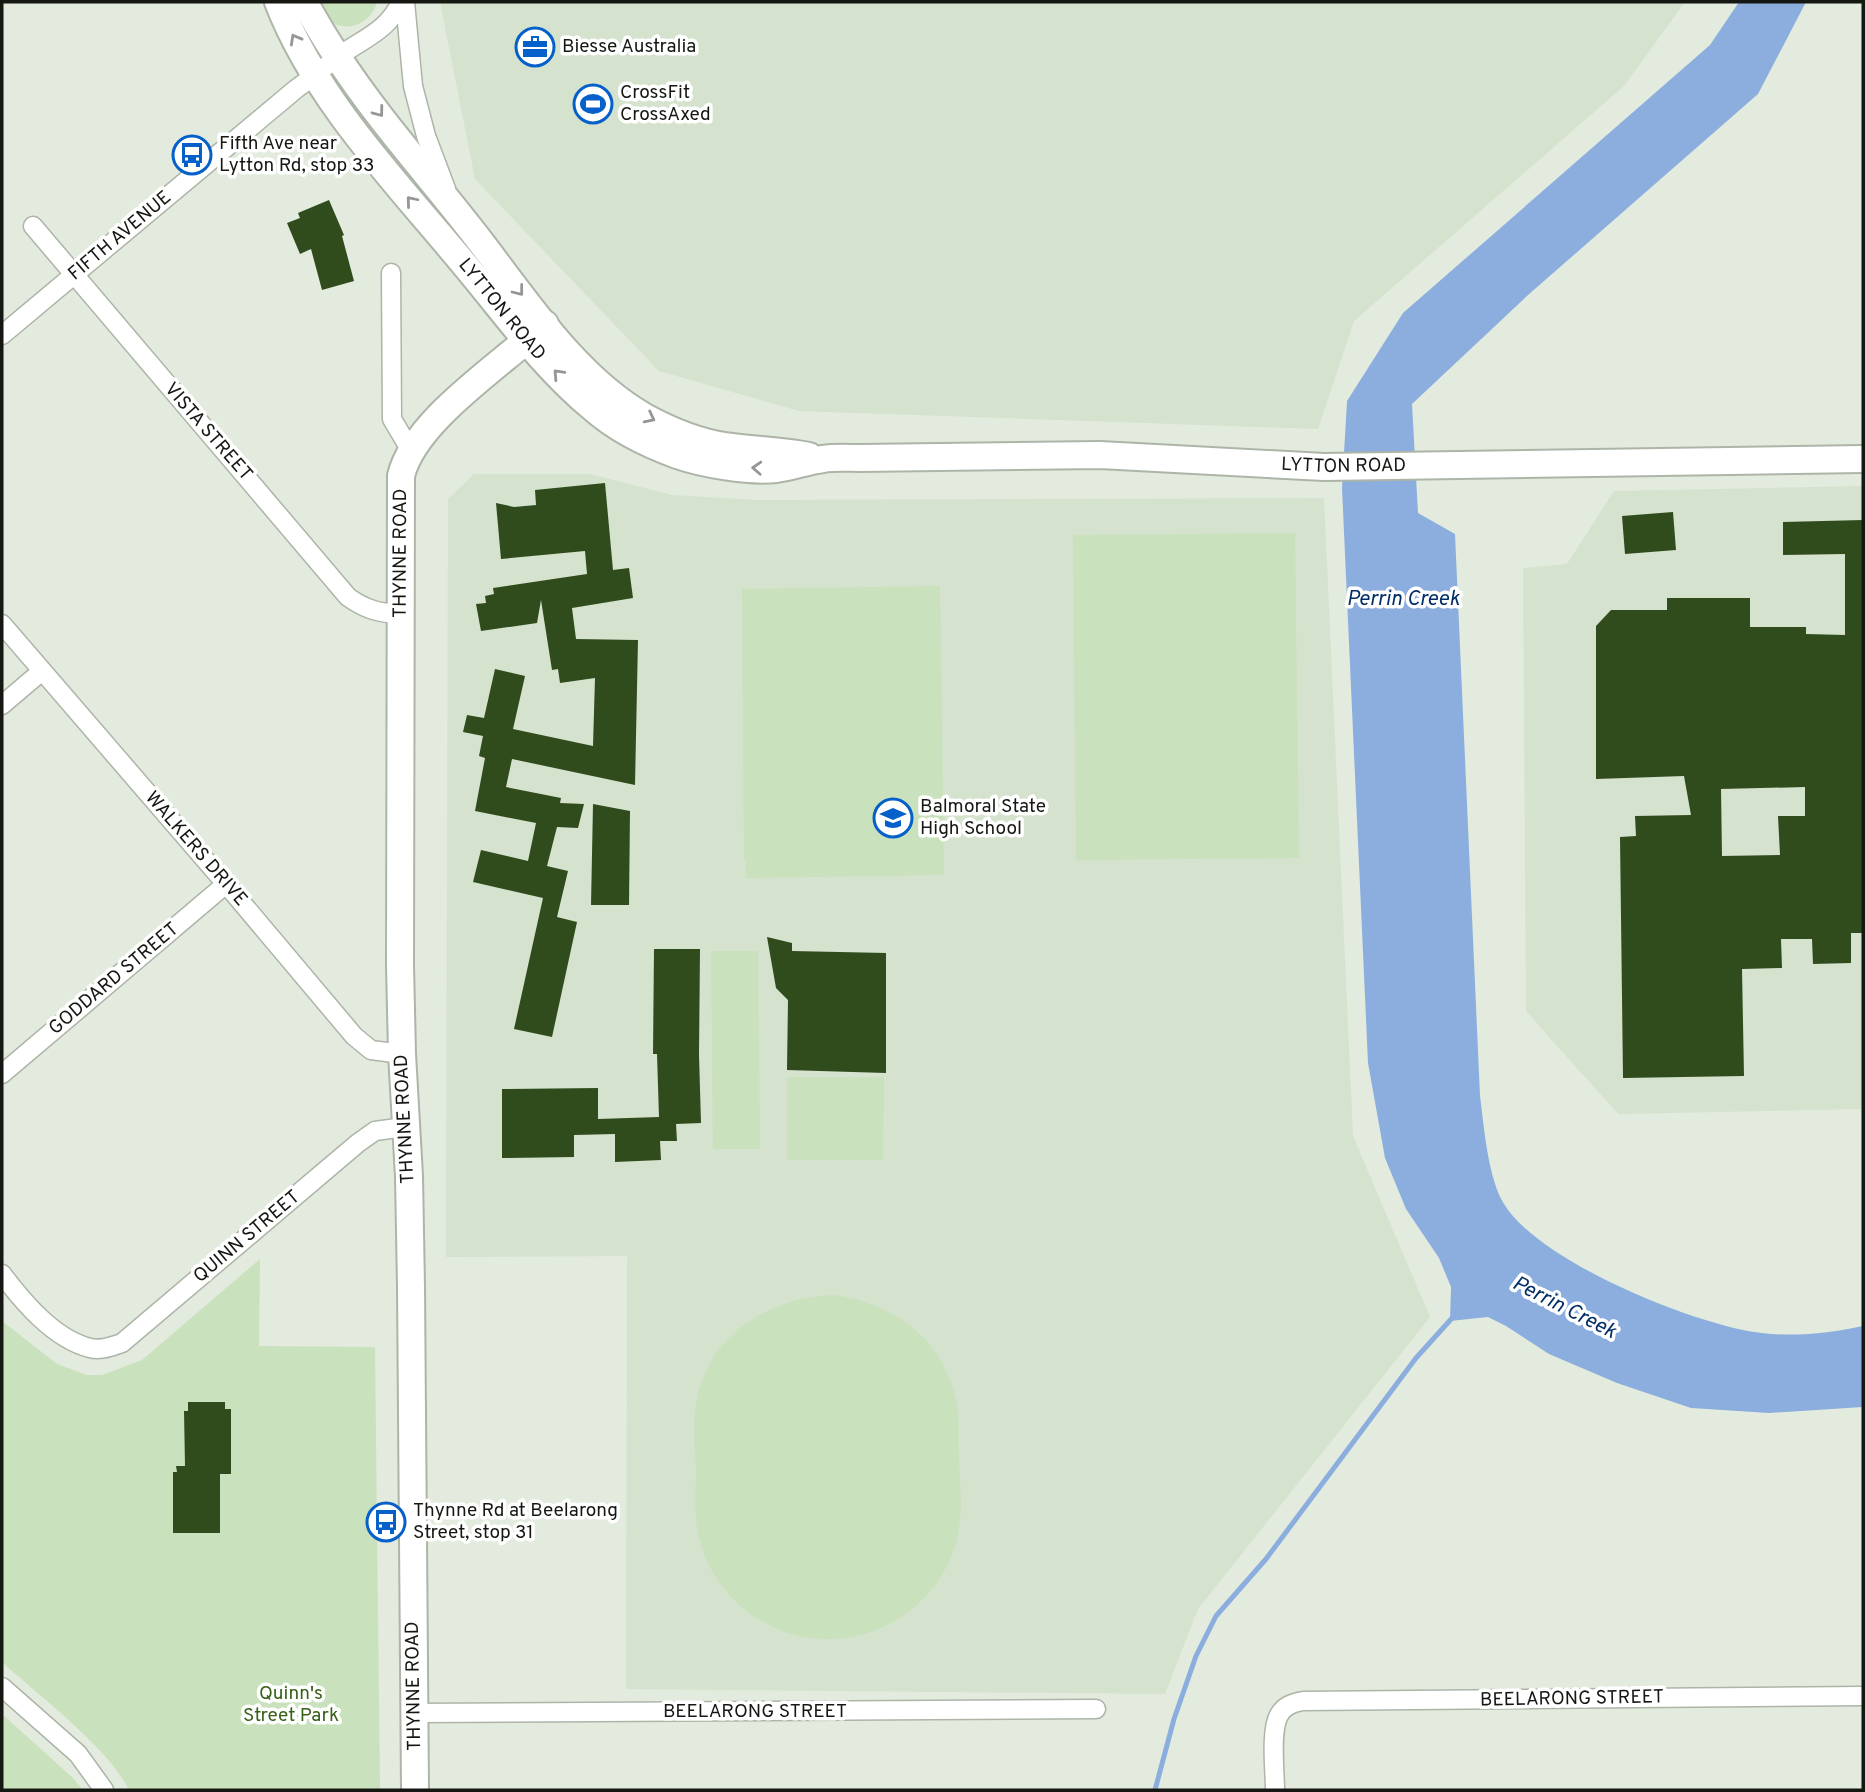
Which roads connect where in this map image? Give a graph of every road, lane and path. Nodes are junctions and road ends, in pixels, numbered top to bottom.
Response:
1 (278, 2) edge
2 (304, 2) edge
3 (403, 2) edge
4 (338, 58) junction
5 (314, 75) junction
6 (452, 204) junction
7 (33, 226) dead end
8 (391, 273) dead end
9 (73, 275) junction
10 (536, 333) junction
11 (2, 335) edge
12 (411, 451) junction
13 (1863, 459) edge
14 (399, 614) junction
15 (2, 624) edge
16 (42, 671) junction
17 (2, 705) edge
18 (226, 884) junction
19 (402, 1054) junction
20 (2, 1074) edge
21 (405, 1127) junction
22 (2, 1274) edge
23 (2, 1296) edge
24 (27, 1307) junction
25 (2, 1687) edge
26 (1863, 1696) edge
27 (1096, 1709) dead end
28 (414, 1713) junction
29 (104, 1790) edge
30 (415, 1790) edge
31 (1275, 1790) edge

5 -> 1 main road, LYTTON ROAD
2 - 4 main road, LYTTON ROAD
3 - 4 street
3 - 6 street
4 - 5 street, FIFTH AVENUE
4 -> 6 main road, LYTTON ROAD
5 - 9 street, FIFTH AVENUE
10 -> 5 main road, LYTTON ROAD
6 -> 10 main road, LYTTON ROAD
7 - 9 street, VISTA STREET
8 - 12 street
9 - 11 street, FIFTH AVENUE
9 - 14 street, VISTA STREET
10 - 12 main road, THYNNE ROAD
10 - 13 main road, LYTTON ROAD
12 - 14 main road, THYNNE ROAD
14 - 19 main road, THYNNE ROAD
15 - 16 street, WALKERS DRIVE
16 - 17 street
16 - 18 street, WALKERS DRIVE
18 - 19 street, WALKERS DRIVE
18 - 20 street, GODDARD STREET
19 - 21 main road, THYNNE ROAD
21 - 24 street, QUINN STREET
21 - 28 main road, THYNNE ROAD
22 - 24 street
23 - 24 street
25 - 29 street
26 - 31 street, BEELARONG STREET
27 - 28 street, BEELARONG STREET
28 - 30 main road, THYNNE ROAD

